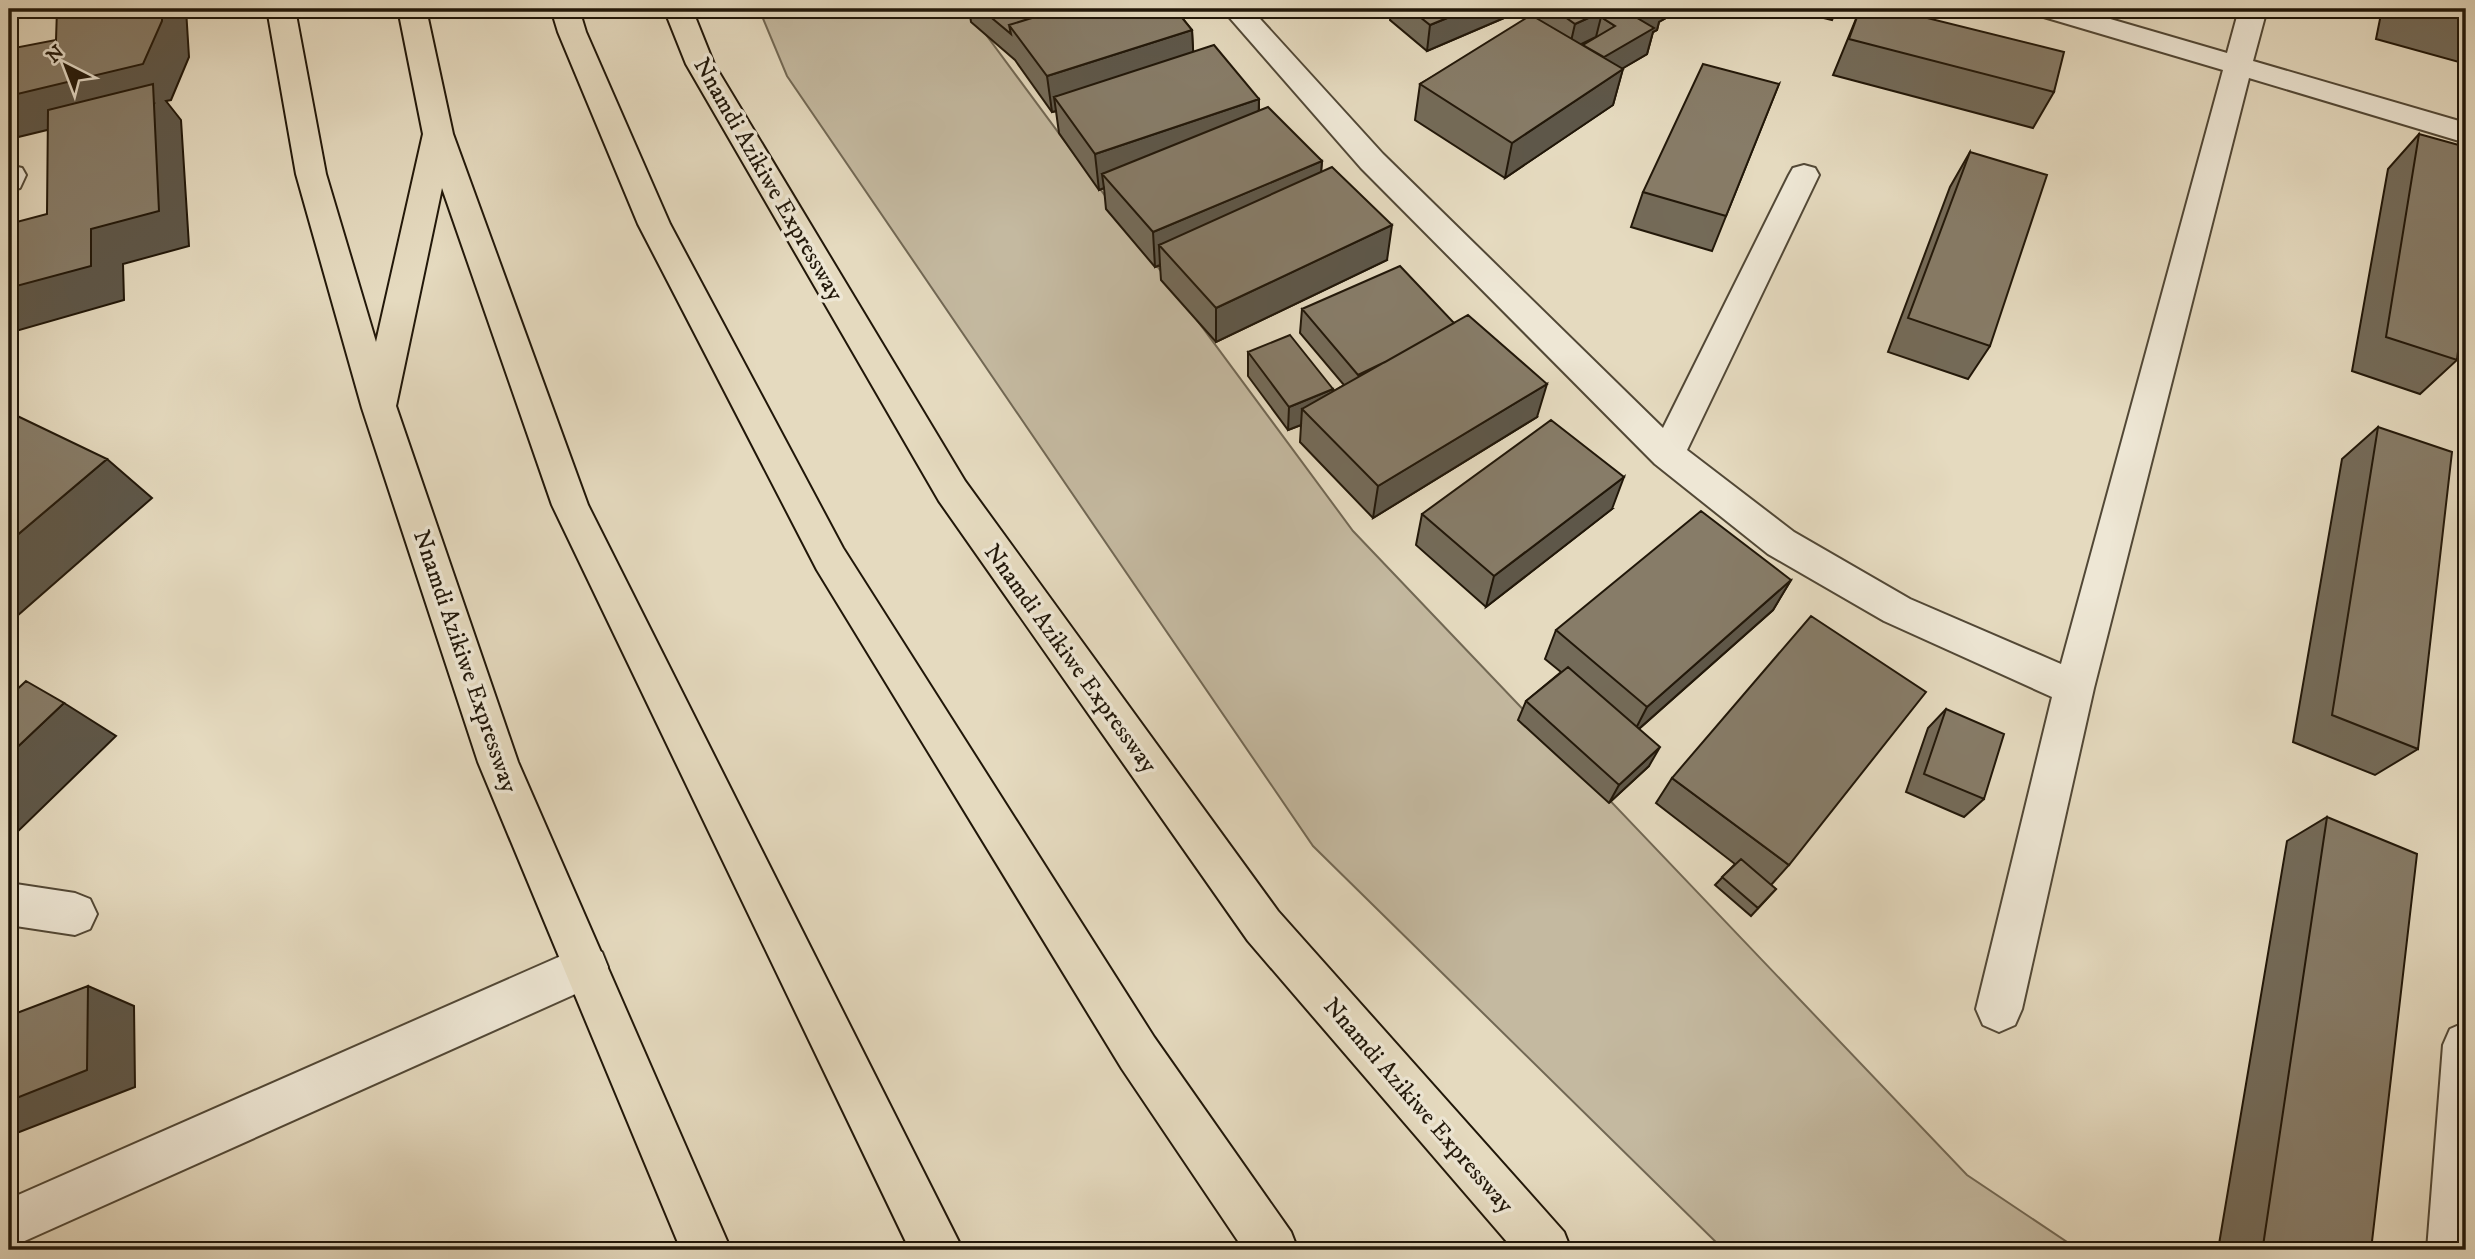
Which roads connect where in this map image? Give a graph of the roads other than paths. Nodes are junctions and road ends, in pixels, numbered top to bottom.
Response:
1 (281, 9) edge
2 (412, 9) edge
3 (565, 9) edge
4 (654, 9) edge
5 (678, 9) edge
6 (1236, 9) edge
7 (2047, 9) edge
8 (2253, 9) edge
9 (2237, 63) junction
10 (700, 64) junction
11 (2466, 133) edge
12 (438, 135) junction
13 (1804, 175) dead end
14 (379, 408) junction
15 (1667, 454) junction
16 (2074, 688) junction
17 (9, 904) edge
18 (75, 914) dead end
19 (586, 967) junction
20 (1999, 1009) dead end
21 (2466, 1045) edge
22 (9, 1224) edge
23 (706, 1250) edge
24 (938, 1250) edge
25 (1273, 1250) edge
26 (1546, 1250) edge
27 (2452, 1250) edge

1 - 14 highway, Nnamdi Azikiwe Expressway
2 - 12 highway
3 - 25 highway
4 - 10 highway
5 - 10 highway, Nnamdi Azikiwe Expressway
6 - 15 street
7 - 9 street
8 - 9 street
9 - 11 street
9 - 16 street
10 - 26 highway, Nnamdi Azikiwe Expressway
12 - 14 highway
12 - 24 highway
13 - 15 street
14 - 19 highway, Nnamdi Azikiwe Expressway
15 - 16 street
16 - 20 street
17 - 18 street
19 - 22 street
19 - 23 highway, Nnamdi Azikiwe Expressway
21 - 27 street

